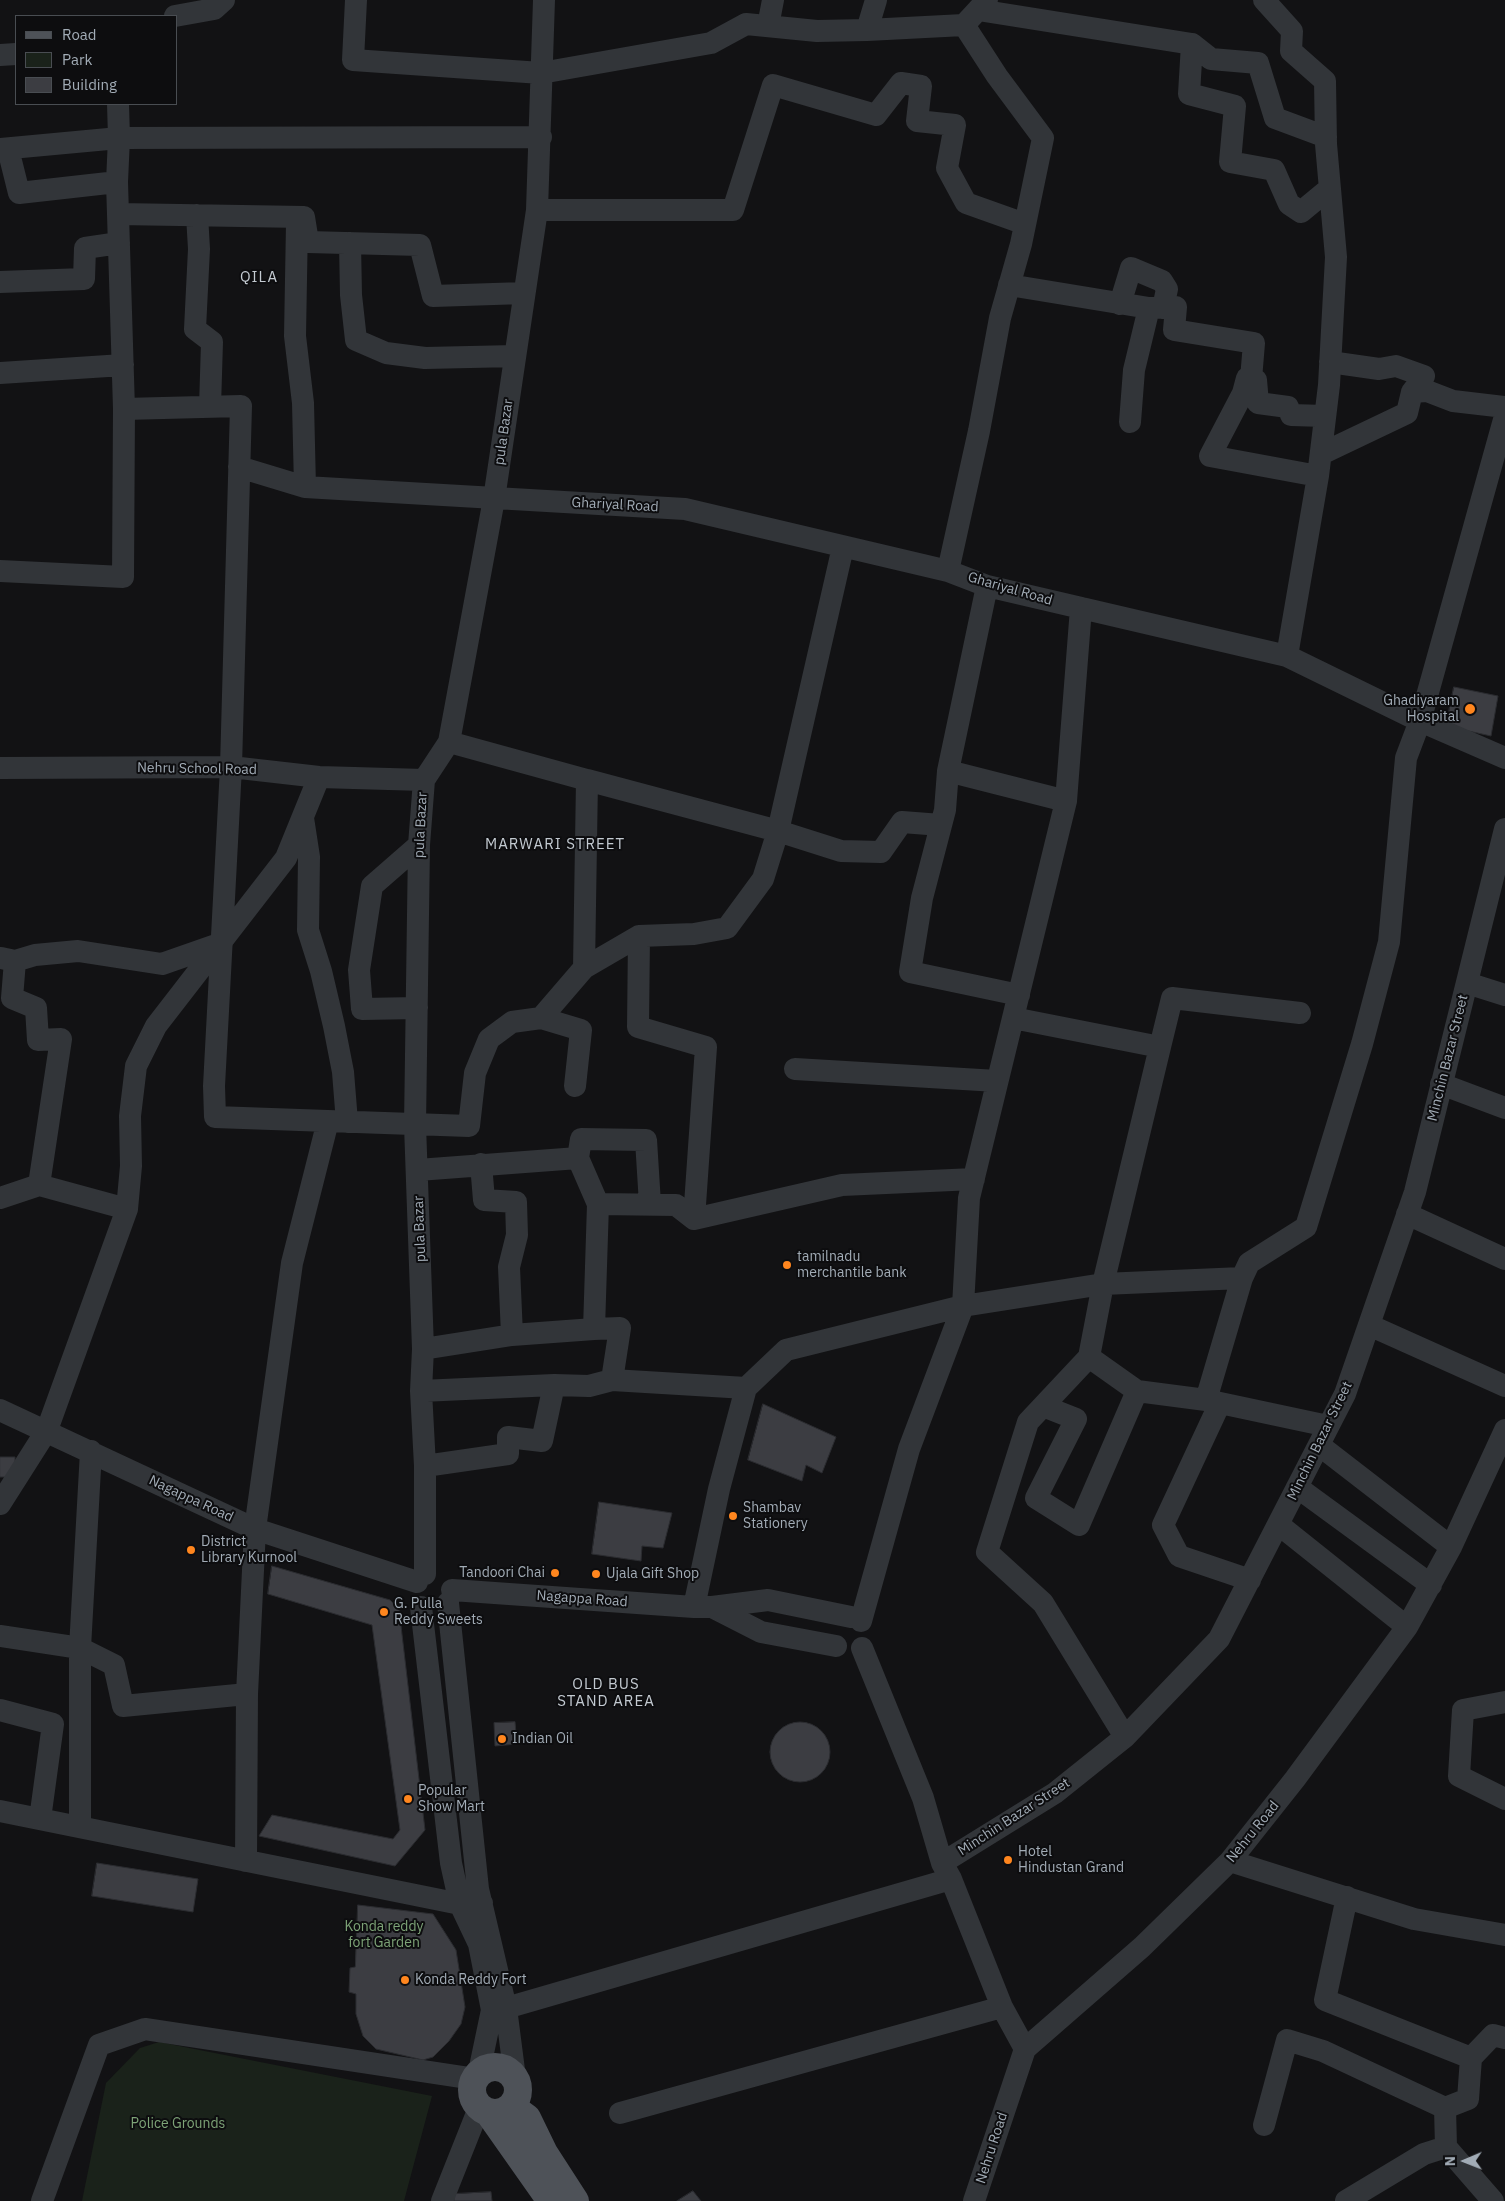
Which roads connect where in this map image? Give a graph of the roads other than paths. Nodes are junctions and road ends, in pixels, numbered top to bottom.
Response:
1 (224, 0) edge
2 (356, 0) edge
3 (544, 0) edge
4 (773, 0) edge
5 (876, 0) edge
6 (1264, 0) edge
7 (976, 12) edge
8 (178, 15) edge
9 (768, 26) junction
10 (867, 30) junction
11 (1192, 44) junction
12 (15, 54) edge
13 (0, 55) edge
14 (541, 73) junction
15 (118, 105) edge
16 (541, 137) junction
17 (1326, 137) junction
18 (119, 138) junction
19 (4, 149) edge
20 (117, 182) junction
21 (1330, 188) junction
22 (537, 210) junction
23 (118, 214) junction
24 (197, 215) junction
25 (297, 217) junction
26 (1025, 224) junction
27 (119, 243) junction
28 (350, 243) junction
29 (0, 282) edge
30 (1009, 285) junction
31 (524, 293) junction
32 (1120, 304) junction
33 (1156, 308) junction
34 (515, 356) junction
35 (1330, 362) junction
36 (123, 365) junction
37 (0, 373) edge
38 (1252, 379) junction
39 (1412, 392) junction
40 (210, 407) junction
41 (1505, 407) edge
42 (124, 409) junction
43 (1325, 416) junction
44 (1505, 416) edge
45 (1130, 422) dead end
46 (1321, 454) junction
47 (239, 467) junction
48 (1318, 476) junction
49 (305, 487) junction
50 (494, 499) junction
51 (843, 547) junction
52 (0, 571) edge
53 (948, 571) junction
54 (987, 586) junction
55 (1082, 608) junction
56 (1288, 656) junction
57 (1420, 721) junction
58 (449, 742) junction
59 (1505, 758) edge
60 (231, 767) junction
61 (0, 768) edge
62 (948, 771) junction
63 (319, 777) junction
64 (424, 780) junction
65 (586, 780) junction
66 (1066, 801) junction
67 (303, 818) junction
68 (941, 825) junction
69 (1505, 829) edge
70 (778, 831) junction
71 (419, 845) junction
72 (639, 936) junction
73 (222, 944) junction
74 (7, 959) edge
75 (584, 968) junction
76 (1467, 983) junction
77 (1019, 994) junction
78 (1505, 995) edge
79 (417, 1008) junction
80 (1300, 1013) dead end
81 (541, 1018) junction
82 (1013, 1018) junction
83 (1160, 1047) junction
84 (795, 1069) dead end
85 (997, 1081) junction
86 (1441, 1084) junction
87 (575, 1086) dead end
88 (1505, 1108) edge
89 (338, 1122) junction
90 (415, 1125) junction
91 (578, 1158) junction
92 (481, 1164) junction
93 (418, 1170) junction
94 (974, 1179) junction
95 (39, 1185) junction
96 (0, 1198) edge
97 (598, 1204) junction
98 (650, 1204) junction
99 (127, 1209) junction
100 (1407, 1214) junction
101 (694, 1219) junction
102 (1505, 1259) edge
103 (1242, 1278) junction
104 (1103, 1284) junction
105 (963, 1306) junction
106 (1369, 1325) junction
107 (594, 1329) junction
108 (512, 1335) junction
109 (423, 1349) junction
110 (1088, 1357) junction
111 (612, 1380) junction
112 (554, 1385) junction
113 (1505, 1386) edge
114 (746, 1388) junction
115 (421, 1391) junction
116 (1137, 1391) junction
117 (1213, 1401) junction
118 (1043, 1406) junction
119 (0, 1410) edge
120 (47, 1430) junction
121 (1505, 1430) edge
122 (1324, 1435) junction
123 (90, 1451) junction
124 (425, 1466) junction
125 (1297, 1487) junction
126 (0, 1504) edge
127 (1278, 1524) junction
128 (255, 1529) junction
129 (1452, 1547) junction
130 (421, 1578) junction
131 (1250, 1580) junction
132 (1431, 1585) junction
133 (450, 1596) junction
134 (421, 1607) junction
135 (703, 1607) junction
136 (856, 1619) junction
137 (1407, 1627) junction
138 (0, 1636) edge
139 (836, 1646) junction
140 (80, 1648) junction
141 (862, 1648) junction
142 (247, 1694) junction
143 (1505, 1702) edge
144 (0, 1710) edge
145 (1125, 1737) junction
146 (1505, 1799) edge
147 (0, 1812) edge
148 (40, 1819) junction
149 (80, 1828) junction
150 (246, 1861) junction
151 (1230, 1861) junction
152 (947, 1871) junction
153 (1347, 1897) junction
154 (471, 1904) junction
155 (1505, 1935) edge
156 (1002, 2007) junction
157 (506, 2008) junction
158 (1505, 2038) edge
159 (1025, 2049) junction
160 (1471, 2058) junction
161 (477, 2076) junction
162 (515, 2078) junction
163 (1445, 2108) junction
164 (493, 2109) junction
165 (620, 2112) dead end
166 (1264, 2125) dead end
167 (1446, 2147) junction
168 (42, 2201) edge
169 (442, 2201) edge
170 (551, 2201) edge
171 (575, 2201) edge
172 (974, 2201) edge
173 (1346, 2201) edge
174 (1493, 2201) edge

1 - 8 street
2 - 14 street
3 - 14 street, pula Bazar
4 - 9 street
5 - 10 street
6 - 17 street
7 - 10 street
7 - 11 street
7 - 26 street
9 - 10 street
9 - 14 street
11 - 17 street
11 - 21 street
12 - 13 street
14 - 16 street, pula Bazar
15 - 18 street
16 - 18 street
16 - 22 street, pula Bazar
17 - 21 street
18 - 19 street
18 - 20 street
19 - 20 street
20 - 23 street
21 - 35 street
22 - 26 street
22 - 31 street, pula Bazar
23 - 24 street
23 - 27 street
24 - 25 street
24 - 40 street
25 - 28 street
25 - 49 street
26 - 30 street
27 - 29 street
27 - 36 street
28 - 31 street
28 - 34 street
30 - 32 street
30 - 53 street
31 - 34 street, pula Bazar
32 - 33 street
32 - 33 street
33 - 38 street
33 - 45 street
34 - 50 street, pula Bazar
35 - 39 street
35 - 43 street
36 - 37 street
36 - 42 street
38 - 43 street
38 - 48 street
39 - 41 street
39 - 46 street
40 - 42 street
40 - 47 street
42 - 52 street
43 - 46 street
44 - 57 street
46 - 48 street
47 - 49 street, Ghariyal Road
47 - 60 street
48 - 56 street
49 - 50 street, Ghariyal Road
50 - 51 street, Ghariyal Road
50 - 58 street, pula Bazar
51 - 53 street, Ghariyal Road
51 - 70 street
53 - 54 street, Ghariyal Road
54 - 55 street, Ghariyal Road
54 - 62 street
55 - 56 street, Ghariyal Road
55 - 66 street
56 - 57 street, Ghariyal Road
57 - 59 street, Ghariyal Road
57 - 103 street
58 - 64 street, pula Bazar
58 - 65 street
60 - 61 street, Nehru School Road
60 - 63 street, Nehru School Road
60 - 73 street
62 - 66 street
62 - 68 street
63 - 64 street, Nehru School Road
63 - 67 street
64 - 71 street, pula Bazar
65 - 70 street
65 - 75 street
66 - 77 street
67 - 73 street
67 - 89 street
68 - 70 street
68 - 77 street
69 - 76 street, Minchin Bazar Street
70 - 72 street
71 - 79 street, pula Bazar
71 - 79 street
72 - 75 street
72 - 101 street
73 - 74 street
73 - 89 street
73 - 99 street
74 - 95 street
75 - 81 street
76 - 78 street
76 - 86 street, Minchin Bazar Street
77 - 82 street
79 - 90 street, pula Bazar
80 - 83 street
81 - 87 street
81 - 90 street
82 - 83 street
82 - 85 street
83 - 104 street
84 - 85 street
85 - 94 street
86 - 88 street
86 - 100 street, Minchin Bazar Street
89 - 90 street
89 - 128 street
90 - 93 street, pula Bazar
91 - 92 street
91 - 97 street
91 - 98 street
92 - 93 street
92 - 108 street
93 - 109 street, pula Bazar
94 - 101 street
94 - 105 street
95 - 96 street
95 - 99 street
97 - 98 street
97 - 107 street
98 - 101 street
99 - 120 street
100 - 102 street
100 - 106 street, Minchin Bazar Street
103 - 104 street
103 - 117 street
104 - 105 street
104 - 110 street
105 - 114 street
105 - 136 street
106 - 113 street
106 - 122 street, Minchin Bazar Street
107 - 108 street
107 - 111 street
108 - 109 street
109 - 115 street, pula Bazar
110 - 116 street
110 - 118 street
111 - 112 street
111 - 114 street
112 - 115 street
112 - 124 street
114 - 135 street
115 - 124 street, pula Bazar
116 - 117 street
116 - 118 street
117 - 122 street
117 - 131 street
118 - 145 street
119 - 120 street, Nagappa Road
120 - 123 street, Nagappa Road
120 - 126 street
121 - 129 street, Nehru Road
122 - 125 street, Minchin Bazar Street
122 - 129 street
123 - 128 street, Nagappa Road
123 - 140 street
124 - 130 street, pula Bazar
125 - 127 street, Minchin Bazar Street
125 - 132 street
127 - 131 street, Minchin Bazar Street
127 - 137 street
128 - 130 street, Nagappa Road
128 - 142 street
129 - 132 street, Nehru Road
130 - 133 street
130 - 134 street
131 - 145 street, Minchin Bazar Street
132 - 137 street, Nehru Road
133 - 134 street
133 - 135 street, Nagappa Road
133 - 154 street
134 - 154 street
135 - 136 street
135 - 139 street
136 - 139 street
136 - 141 street
137 - 151 street, Nehru Road
138 - 140 street
139 - 141 street
140 - 142 street
140 - 149 street
141 - 152 street
142 - 150 street
143 - 146 street
144 - 148 street
145 - 152 street, Minchin Bazar Street
147 - 148 street
148 - 149 street
149 - 150 street
150 - 154 street
151 - 153 street
151 - 159 street, Nehru Road
152 - 156 street
152 - 157 street, Minchin Bazar Street
153 - 155 street
153 - 160 street
154 - 157 street
154 - 161 street
156 - 159 street
156 - 165 street
157 - 162 street
158 - 160 street
159 - 172 street, Nehru Road
160 - 163 street
161 - 162 main road
161 - 164 main road
161 - 168 street
162 - 164 main road
163 - 166 street
163 - 167 street
164 - 169 street
164 - 170 main road
164 - 171 main road
167 - 173 street
167 - 174 street

